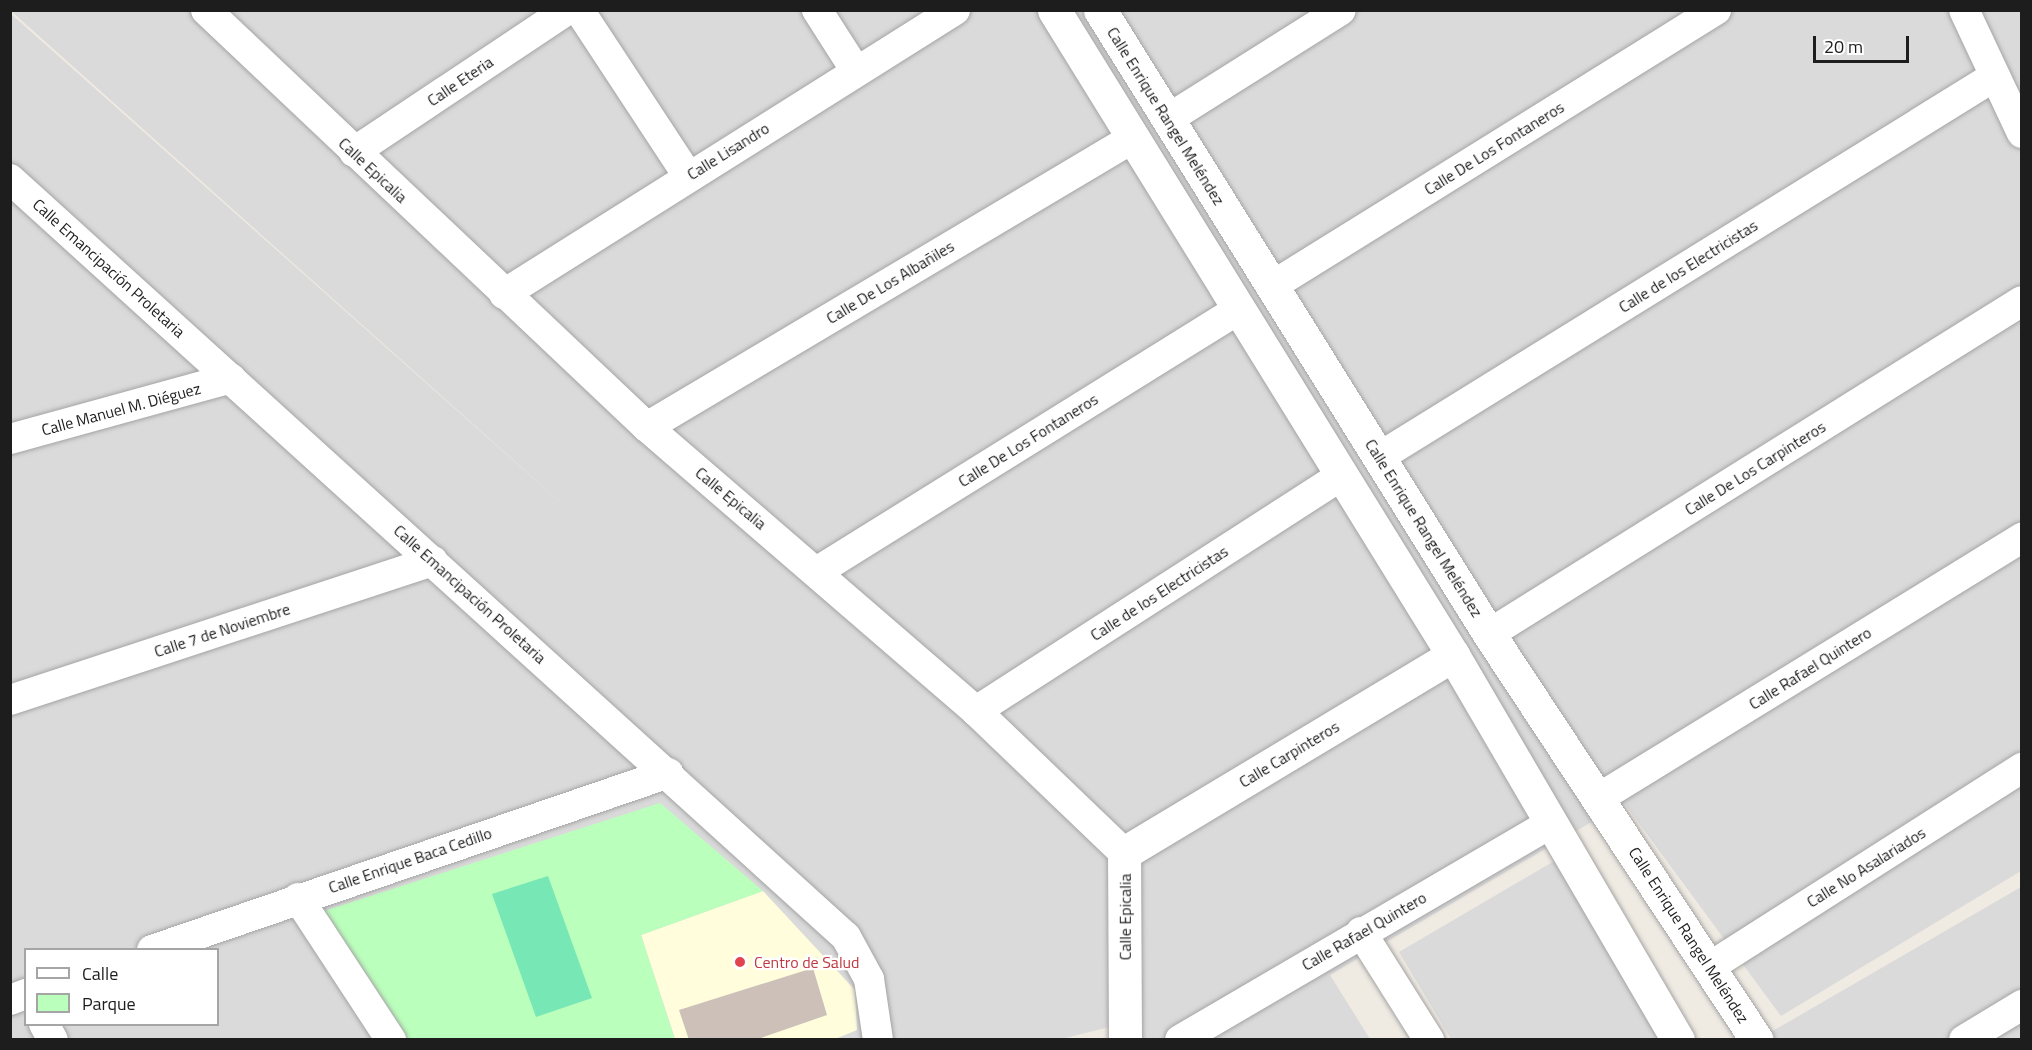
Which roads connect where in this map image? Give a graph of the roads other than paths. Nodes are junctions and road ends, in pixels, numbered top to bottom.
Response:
1 (206, 10) edge
2 (567, 10) edge
3 (579, 10) edge
4 (817, 10) edge
5 (955, 10) edge
6 (1054, 10) edge
7 (1100, 10) edge
8 (1341, 10) edge
9 (1716, 10) edge
10 (1964, 10) edge
11 (856, 71) junction
12 (1995, 76) junction
13 (1168, 118) junction
14 (2022, 133) edge
15 (1133, 138) junction
16 (354, 152) junction
17 (688, 176) junction
18 (10, 179) edge
19 (1272, 286) junction
20 (504, 294) junction
21 (2022, 302) edge
22 (1239, 309) junction
23 (231, 378) junction
24 (647, 427) junction
25 (10, 439) edge
26 (1381, 456) junction
27 (1342, 475) junction
28 (2022, 538) edge
29 (433, 561) junction
30 (818, 571) junction
31 (1489, 634) junction
32 (1453, 655) junction
33 (10, 700) edge
34 (976, 711) junction
35 (2022, 768) edge
36 (669, 773) junction
37 (1599, 798) junction
38 (1549, 824) junction
39 (1124, 853) junction
40 (298, 898) junction
41 (1360, 932) junction
42 (158, 948) edge
43 (1711, 966) junction
44 (2022, 1005) edge
45 (45, 1026) edge
46 (53, 1040) edge
47 (391, 1040) edge
48 (878, 1040) edge
49 (1125, 1040) edge
50 (1180, 1040) edge
51 (1429, 1040) edge
52 (1678, 1040) edge
53 (1757, 1040) edge
54 (1964, 1040) edge

1 - 16 street, Calle Epicalia
2 - 16 street, Calle Eteria
3 - 17 street
4 - 11 street
5 - 11 street, Calle Lisandro
6 - 15 street
7 - 13 street, Calle Enrique Rangel Meléndez
8 - 13 street
9 - 19 street, Calle De Los Fontaneros
10 - 12 street
11 - 17 street, Calle Lisandro
12 - 14 street
12 - 26 street, Calle de los Electricistas
13 - 19 street, Calle Enrique Rangel Meléndez
15 - 22 street
15 - 24 street, Calle De Los Albañiles
16 - 20 street, Calle Epicalia
17 - 20 street, Calle Lisandro
18 - 23 street, Calle Emancipación Proletaria
19 - 26 street, Calle Enrique Rangel Meléndez
20 - 24 street, Calle Epicalia
21 - 31 street, Calle De Los Carpinteros
22 - 27 street
22 - 30 street, Calle De Los Fontaneros
23 - 25 street, Calle Manuel M. Diéguez
23 - 29 street, Calle Emancipación Proletaria
24 - 30 street, Calle Epicalia
26 - 31 street, Calle Enrique Rangel Meléndez
27 - 32 street
27 - 34 street, Calle de los Electricistas
28 - 37 street, Calle Rafael Quintero
29 - 33 street, Calle 7 de Noviembre
29 - 36 street, Calle Emancipación Proletaria
30 - 34 street, Calle Epicalia
31 - 37 street, Calle Enrique Rangel Meléndez
32 - 38 street
32 - 39 street, Calle Carpinteros
34 - 39 street, Calle Epicalia
35 - 43 street, Calle No Asalariados
36 - 40 street, Calle Enrique Baca Cedillo
36 - 48 street, Calle Emancipación Proletaria
37 - 43 street, Calle Enrique Rangel Meléndez
38 - 41 street, Calle Rafael Quintero
38 - 52 street
39 - 49 street, Calle Epicalia
40 - 42 street, Calle Enrique Baca Cedillo
40 - 47 street
41 - 50 street, Calle Rafael Quintero
41 - 51 street
43 - 53 street, Calle Enrique Rangel Meléndez
44 - 54 street
45 - 46 street

